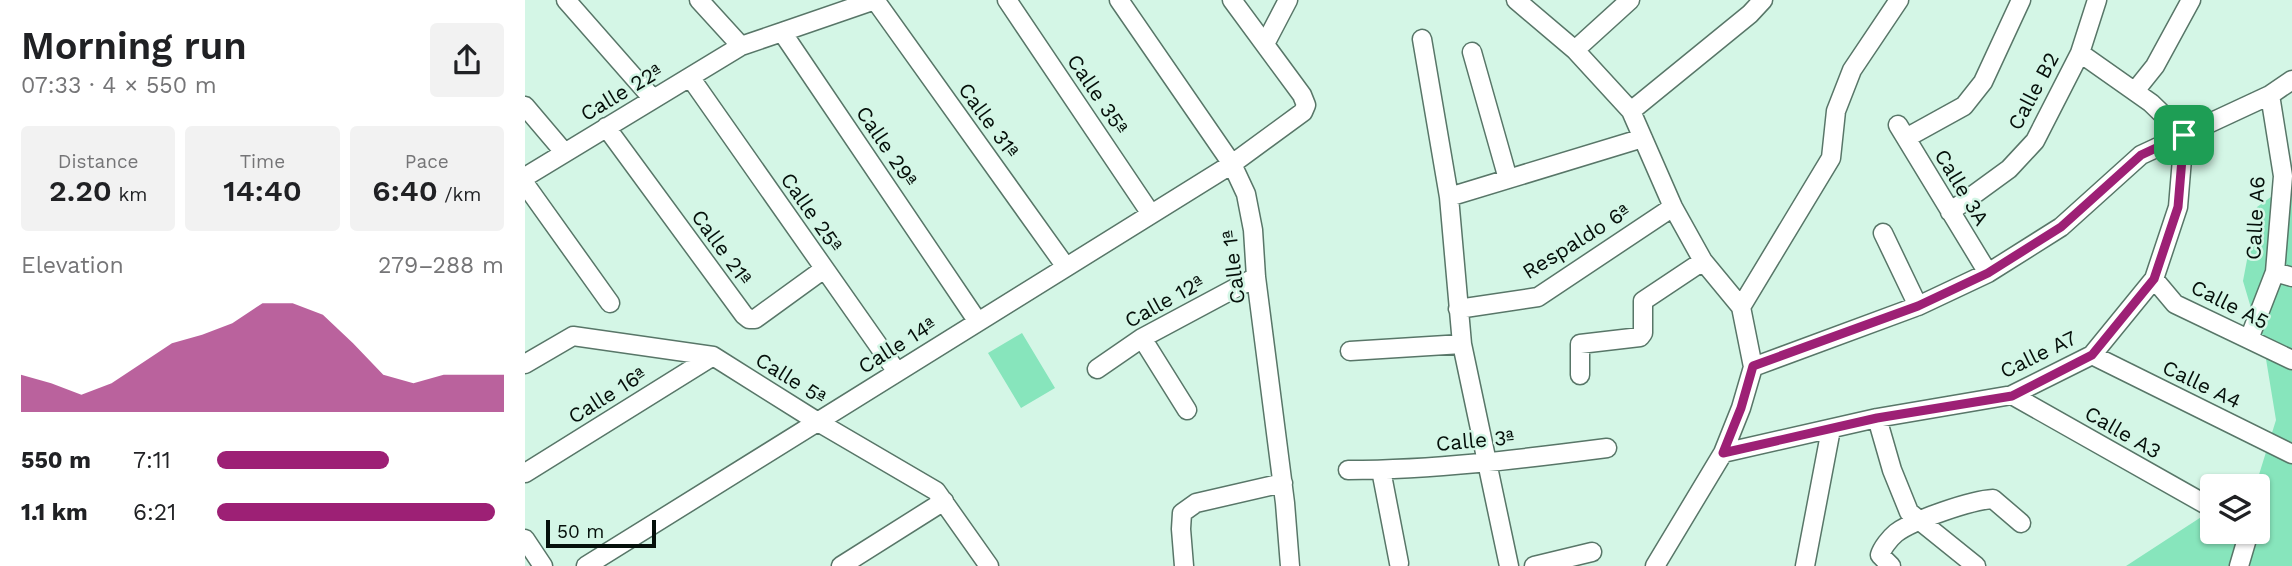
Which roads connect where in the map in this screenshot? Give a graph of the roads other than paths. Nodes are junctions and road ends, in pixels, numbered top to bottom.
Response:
1 (566, 0) edge
2 (699, 0) edge
3 (875, 0) edge
4 (1007, 0) edge
5 (1119, 0) edge
6 (1232, 0) edge
7 (1287, 0) edge
8 (1516, 0) edge
9 (1630, 0) edge
10 (1763, 0) edge
11 (1899, 0) edge
12 (2021, 0) edge
13 (2098, 0) edge
14 (2191, 0) edge
15 (782, 32) junction
16 (1422, 39) dead end
17 (1265, 44) junction
18 (741, 46) junction
19 (1575, 50) junction
20 (1472, 52) dead end
21 (2080, 53) junction
22 (689, 77) junction
23 (2292, 80) edge
24 (2134, 91) junction
25 (2270, 95) junction
26 (653, 99) junction
27 (525, 106) edge
28 (1631, 111) junction
29 (606, 127) junction
30 (2184, 135) junction
31 (1643, 138) junction
32 (564, 152) junction
33 (1232, 164) junction
34 (525, 177) edge
35 (1508, 179) junction
36 (525, 184) edge
37 (1450, 197) junction
38 (1673, 207) junction
39 (1950, 212) junction
40 (1151, 214) junction
41 (1883, 233) dead end
42 (1703, 261) junction
43 (1066, 267) junction
44 (824, 269) junction
45 (1988, 273) junction
46 (2283, 274) edge
47 (1257, 277) junction
48 (2154, 279) junction
49 (610, 303) dead end
50 (1918, 306) junction
51 (1741, 307) junction
52 (1458, 309) junction
53 (978, 322) junction
54 (1142, 338) junction
55 (2249, 339) junction
56 (1462, 344) junction
57 (1350, 351) dead end
58 (2092, 355) junction
59 (713, 356) junction
60 (2292, 360) edge
61 (525, 364) edge
62 (1753, 366) junction
63 (1097, 369) dead end
64 (897, 373) junction
65 (1580, 375) dead end
66 (2012, 396) junction
67 (1187, 410) dead end
68 (1877, 418) junction
69 (818, 422) junction
70 (1831, 429) junction
71 (1607, 448) dead end
72 (1723, 453) junction
73 (2292, 454) edge
74 (1487, 463) junction
75 (1347, 470) dead end
76 (1381, 470) junction
77 (525, 473) edge
78 (1283, 482) junction
79 (944, 501) junction
80 (2200, 501) edge
81 (1920, 521) junction
82 (2021, 523) dead end
83 (525, 538) edge
84 (2245, 544) edge
85 (1592, 552) dead end
86 (1885, 561) edge
87 (1399, 563) dead end
88 (543, 566) edge
89 (586, 566) edge
90 (841, 566) edge
91 (989, 566) edge
92 (1184, 566) edge
93 (1290, 566) edge
94 (1509, 566) edge
95 (1534, 566) edge
96 (1655, 566) edge
97 (1805, 566) edge
98 (1976, 566) edge
99 (2239, 566) edge

1 - 26 street
2 - 18 street
3 - 15 street
3 - 43 street, Calle 31ª
4 - 40 street, Calle 35ª
5 - 33 street, Calle 1ª
6 - 17 street
7 - 17 street
8 - 19 street
9 - 19 street
10 - 28 street
11 - 51 street
12 - 39 street, Calle 3A
13 - 21 street, Calle B2
14 - 24 street
15 - 18 street
15 - 53 street, Calle 29ª
16 - 37 street
17 - 33 street, Calle 14ª
18 - 22 street, Calle 22ª
19 - 28 street
20 - 35 street
21 - 24 street
21 - 39 street, Calle B2
22 - 26 street, Calle 22ª
22 - 44 street, Calle 25ª
23 - 25 street
24 - 30 street
25 - 30 street
25 - 46 street, Calle A6
26 - 29 street, Calle 22ª
27 - 32 street
28 - 31 street
29 - 32 street, Calle 22ª
29 - 44 street, Calle 21ª
30 - 45 street
30 - 48 street, Calle A7
31 - 35 street
31 - 38 street
32 - 34 street, Calle 22ª
33 - 40 street, Calle 14ª
33 - 47 street, Calle 1ª
35 - 37 street
36 - 49 street
37 - 52 street
38 - 42 street
38 - 52 street, Respaldo 6ª
39 - 45 street, Calle 3A
40 - 43 street, Calle 14ª
41 - 50 street
42 - 51 street
42 - 65 street
43 - 53 street, Calle 14ª
44 - 64 street, Calle 25ª
45 - 50 street
46 - 55 street, Calle A6
47 - 54 street, Calle 12ª
47 - 78 street, Calle 1ª
48 - 55 street, Calle A5
48 - 58 street, Calle A7
50 - 62 street
51 - 62 street
52 - 56 street
53 - 64 street, Calle 14ª
54 - 63 street, Calle 12ª
54 - 67 street
55 - 60 street, Calle A5
56 - 57 street
56 - 74 street
58 - 66 street, Calle A7
58 - 73 street, Calle A4
59 - 61 street, Calle 5ª
59 - 69 street, Calle 5ª
59 - 77 street, Calle 16ª
62 - 72 street
64 - 69 street, Calle 14ª
66 - 68 street, Calle A7
66 - 80 street, Calle A3
68 - 70 street, Calle A7
68 - 81 street
69 - 79 street, Calle 5ª
69 - 89 street, Calle 14ª
70 - 72 street, Calle A7
70 - 97 street
71 - 74 street, Calle 3ª
72 - 96 street
74 - 76 street, Calle 3ª
74 - 94 street
75 - 76 street, Calle 3ª
76 - 87 street
78 - 92 street
78 - 93 street, Calle 1ª
79 - 90 street
79 - 91 street, Calle 5ª
81 - 82 street
81 - 86 street
81 - 98 street
83 - 88 street
84 - 99 street
85 - 95 street

